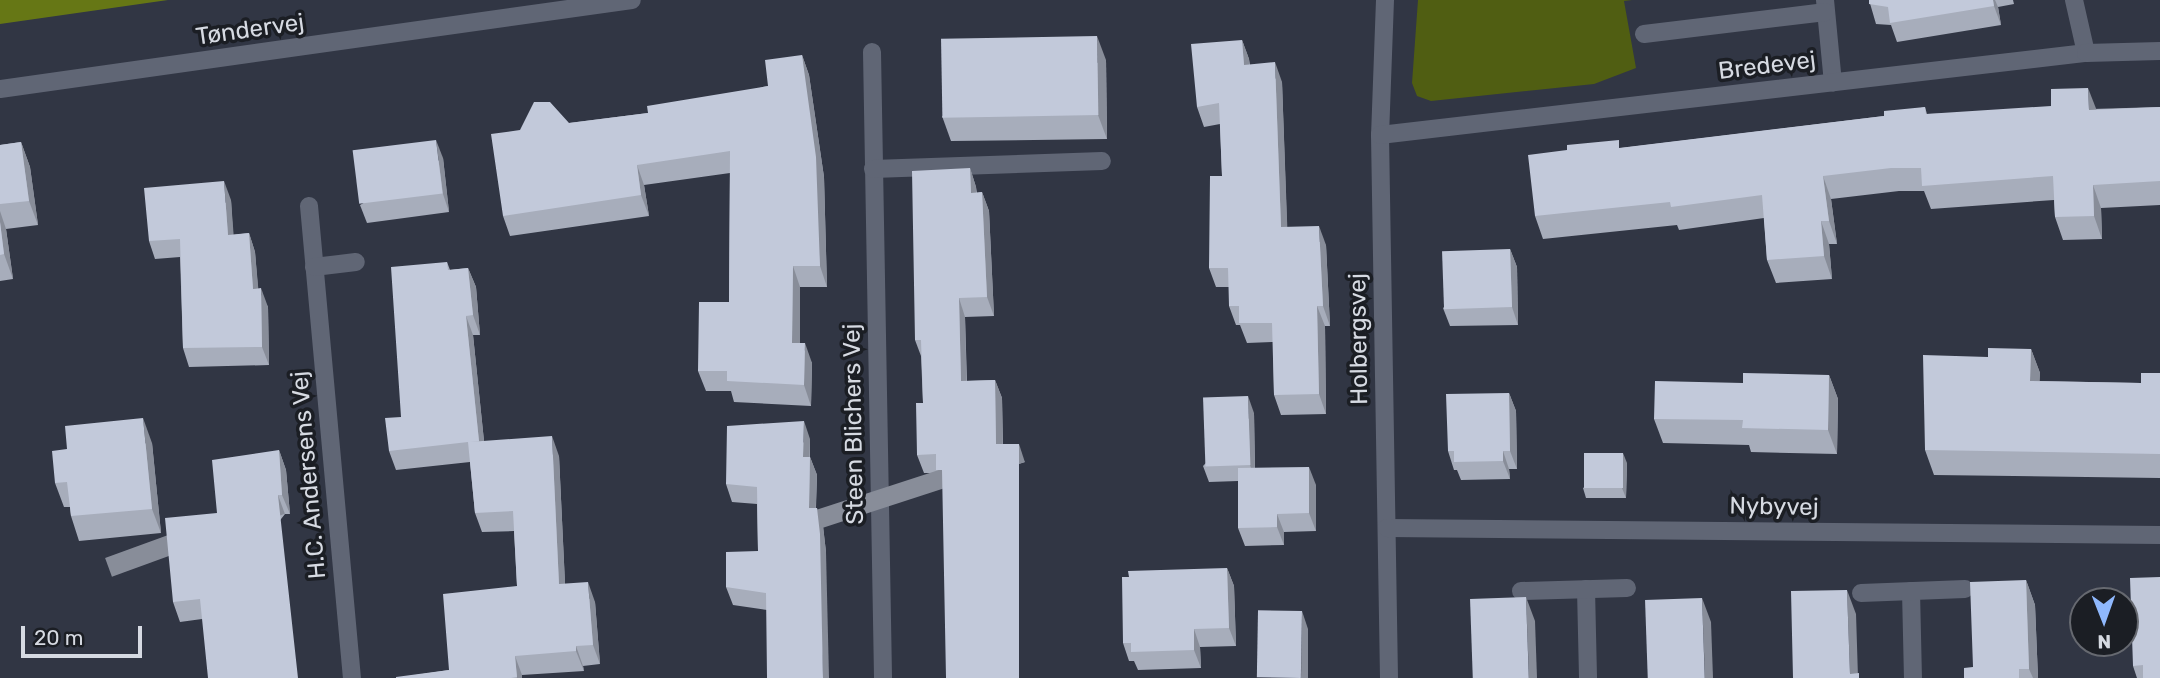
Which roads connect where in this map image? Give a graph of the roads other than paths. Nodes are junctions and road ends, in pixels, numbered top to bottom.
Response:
1 (632, 0) edge
2 (1385, 0) edge
3 (2074, 0) edge
4 (1826, 6) edge
5 (1644, 34) dead end
6 (2160, 51) edge
7 (872, 52) dead end
8 (2086, 53) junction
9 (1833, 83) junction
10 (0, 89) edge
11 (1380, 135) junction
12 (1102, 162) dead end
13 (873, 169) junction
14 (309, 206) dead end
15 (356, 262) dead end
16 (314, 267) junction
17 (1387, 528) junction
18 (2160, 535) edge
19 (1627, 588) dead end
20 (1586, 589) junction
21 (1965, 589) dead end
22 (1521, 591) dead end
23 (1911, 591) junction
24 (1861, 593) dead end
25 (352, 678) edge
26 (883, 678) edge
27 (1390, 678) edge
28 (1588, 678) edge
29 (1913, 678) edge

1 - 10 street, Tøndervej
2 - 11 street, Holbergsvej
3 - 8 street
4 - 5 street
4 - 9 street
6 - 8 street, Bredevej
7 - 13 street, Steen Blichers Vej
8 - 9 street, Bredevej
9 - 11 street, Bredevej
11 - 17 street, Holbergsvej
12 - 13 street
13 - 26 street, Steen Blichers Vej
14 - 16 street, H.C. Andersens Vej
15 - 16 street
16 - 25 street, H.C. Andersens Vej
17 - 18 street, Nybyvej
17 - 27 street, Holbergsvej
19 - 20 street
20 - 22 street
20 - 28 street
21 - 23 street
23 - 24 street
23 - 29 street

